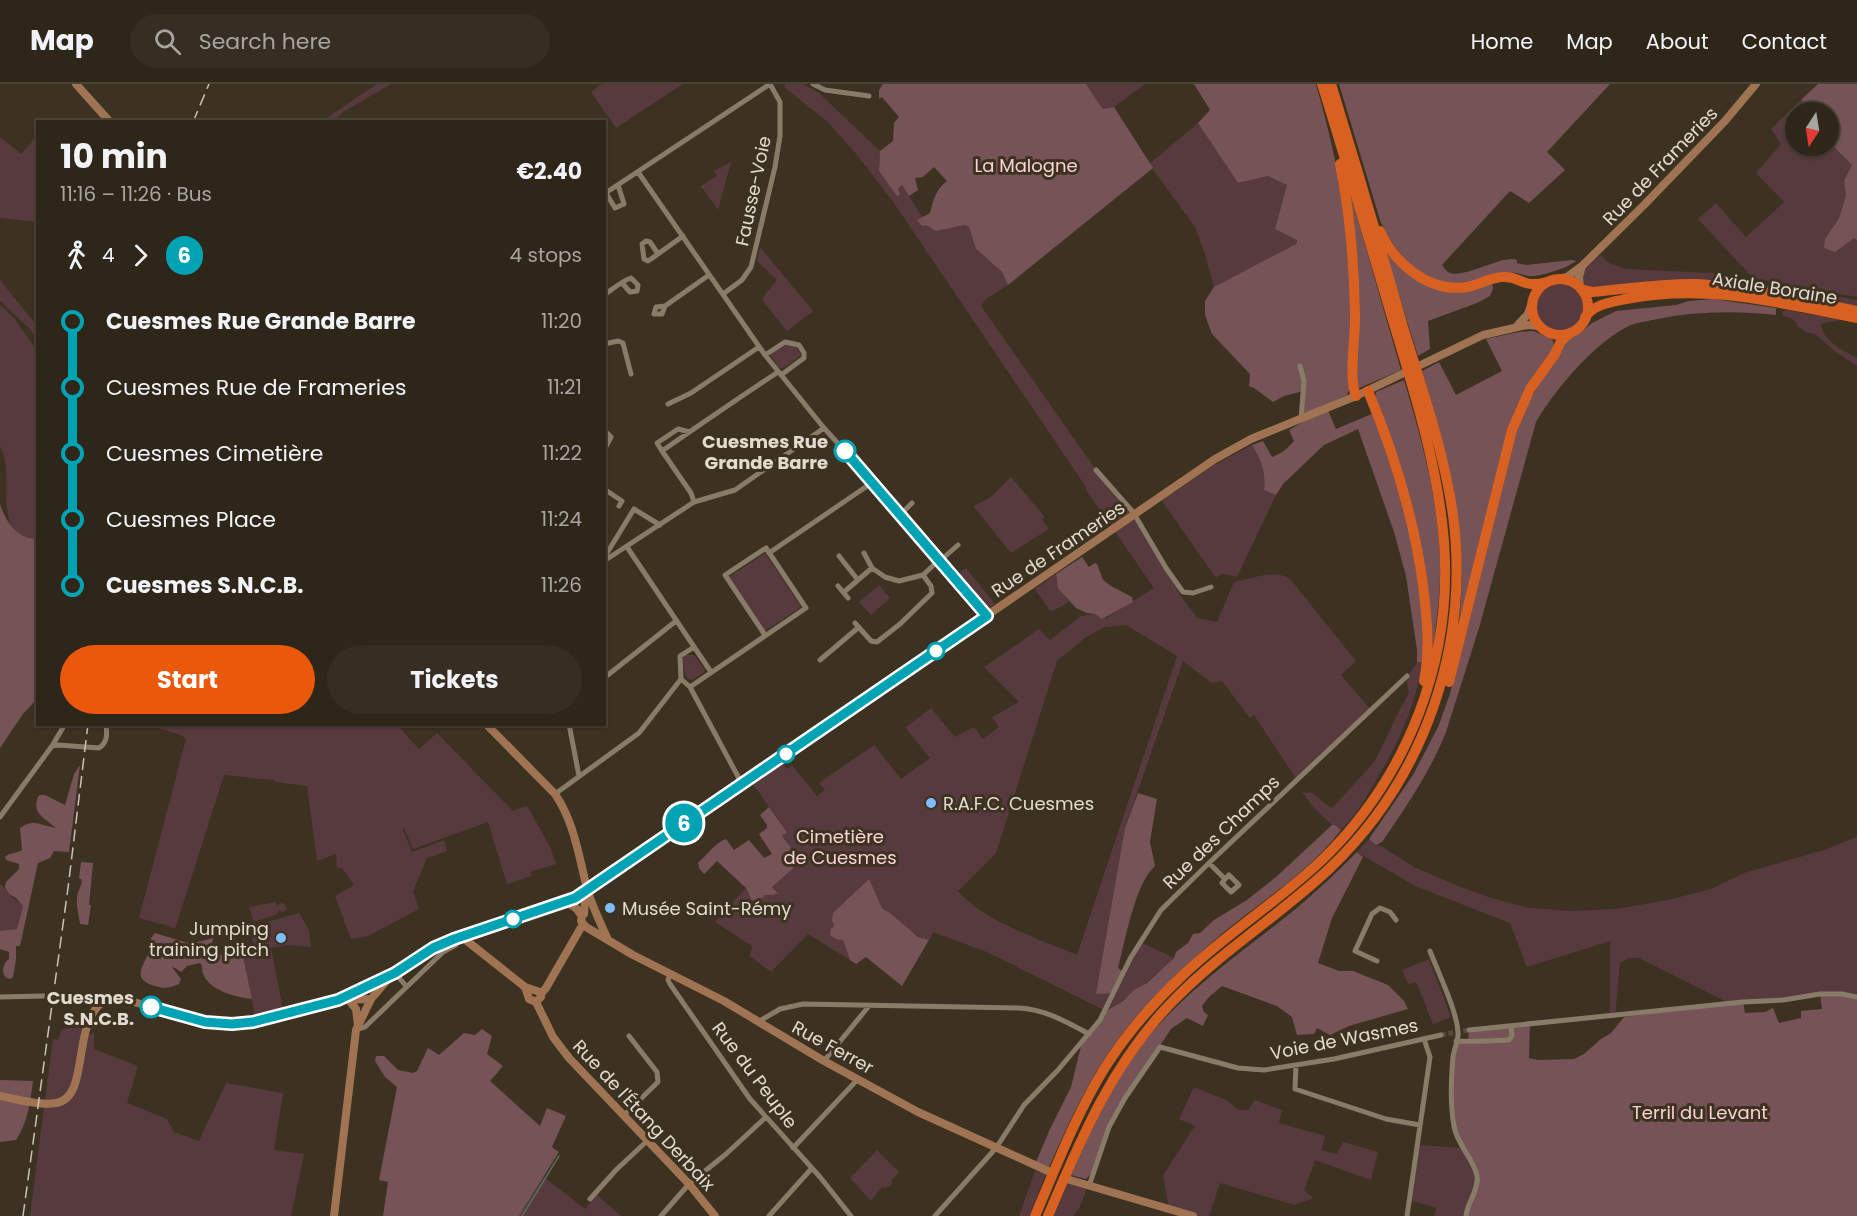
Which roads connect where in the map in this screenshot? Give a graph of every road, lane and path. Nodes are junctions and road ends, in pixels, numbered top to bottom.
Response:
1 (76, 84) edge
2 (770, 84) edge
3 (813, 84) edge
4 (1322, 84) edge
5 (1331, 84) edge
6 (1756, 84) edge
7 (869, 96) dead end
8 (1333, 119) junction
9 (109, 120) edge
10 (638, 172) junction
11 (618, 185) junction
12 (606, 193) edge
13 (606, 195) edge
14 (1370, 212) junction
15 (683, 237) junction
16 (658, 254) dead end
17 (1582, 266) junction
18 (709, 274) junction
19 (1559, 279) junction
20 (1547, 282) junction
21 (622, 283) dead end
22 (1580, 289) junction
23 (606, 294) edge
24 (723, 294) junction
25 (1532, 302) junction
26 (665, 306) dead end
27 (1857, 311) edge
28 (1586, 317) junction
29 (1857, 318) edge
30 (1539, 326) junction
31 (1516, 327) junction
32 (1570, 333) junction
33 (606, 344) edge
34 (759, 347) junction
35 (765, 355) junction
36 (1407, 355) junction
37 (1300, 366) dead end
38 (780, 373) junction
39 (631, 374) dead end
40 (1414, 379) junction
41 (1368, 391) junction
42 (1356, 396) junction
43 (668, 404) dead end
44 (1301, 419) junction
45 (824, 428) junction
46 (606, 432) edge
47 (606, 446) edge
48 (1095, 470) dead end
49 (873, 482) junction
50 (606, 490) edge
51 (694, 502) junction
52 (912, 503) dead end
53 (619, 506) dead end
54 (901, 514) junction
55 (1135, 514) junction
56 (660, 525) junction
57 (958, 545) dead end
58 (627, 547) junction
59 (770, 553) junction
60 (864, 553) dead end
61 (606, 554) edge
62 (839, 555) dead end
63 (606, 556) edge
64 (940, 560) junction
65 (872, 568) junction
66 (923, 575) junction
67 (858, 580) junction
68 (838, 586) dead end
69 (1211, 587) dead end
70 (844, 592) junction
71 (848, 598) dead end
72 (987, 616) junction
73 (676, 621) junction
74 (765, 635) junction
75 (694, 647) junction
76 (820, 660) dead end
77 (711, 672) junction
78 (606, 676) edge
79 (1407, 676) dead end
80 (681, 679) junction
81 (690, 687) junction
82 (1418, 716) junction
83 (64, 726) edge
84 (106, 726) edge
85 (488, 726) edge
86 (569, 726) edge
87 (1422, 737) junction
88 (52, 746) junction
89 (579, 776) junction
90 (742, 784) junction
91 (555, 794) junction
92 (0, 818) edge
93 (1209, 862) junction
94 (1225, 879) dead end
95 (585, 892) junction
96 (566, 902) junction
97 (598, 915) junction
98 (1396, 920) dead end
99 (584, 921) junction
100 (472, 932) junction
101 (460, 936) junction
102 (608, 941) junction
103 (473, 945) junction
104 (1430, 951) dead end
105 (1377, 961) dead end
106 (395, 973) junction
107 (670, 974) junction
108 (406, 986) junction
109 (359, 990) junction
110 (528, 991) junction
111 (541, 994) junction
112 (68, 995) dead end
113 (44, 996) dead end
114 (0, 997) edge
115 (1857, 998) edge
116 (112, 999) junction
117 (348, 999) junction
118 (371, 999) junction
119 (338, 1000) junction
120 (536, 1002) junction
121 (869, 1006) junction
122 (758, 1022) junction
123 (1511, 1026) junction
124 (357, 1028) junction
125 (1468, 1030) tunnel mouth
126 (1089, 1034) junction
127 (1441, 1035) tunnel mouth
128 (630, 1036) dead end
129 (1424, 1039) junction
130 (1456, 1041) junction
131 (824, 1061) junction
132 (1296, 1065) junction
133 (858, 1079) junction
134 (0, 1096) edge
135 (624, 1115) junction
136 (766, 1117) junction
137 (1420, 1125) junction
138 (648, 1140) junction
139 (793, 1148) junction
140 (996, 1148) junction
141 (812, 1168) junction
142 (1047, 1171) dead end
143 (1070, 1179) dead end
144 (689, 1184) junction
145 (1089, 1186) junction
146 (590, 1199) dead end
147 (333, 1216) edge
148 (662, 1216) edge
149 (715, 1216) edge
150 (769, 1216) edge
151 (851, 1216) edge
152 (935, 1216) edge
153 (1035, 1216) edge
154 (1048, 1216) edge
155 (1193, 1216) edge
156 (1407, 1216) edge
157 (1466, 1216) edge

1 - 9 main road
2 - 10 street
2 - 24 street, Fausse-Voie
3 - 7 street
4 - 8 highway
5 - 14 highway
6 - 17 main road, Rue de Frameries
8 - 36 highway
8 - 42 highway
10 - 11 street
10 - 15 street
11 - 12 street
11 - 13 street
14 - 20 highway
14 - 36 highway
15 - 16 street
15 - 18 street
17 - 19 main road, Rue de Frameries
17 - 22 main road
18 - 24 street
18 - 26 street
19 - 20 highway
19 - 22 highway
20 - 25 highway
21 - 23 street
22 - 27 highway, Axiale Boraine
22 - 28 highway
24 - 34 street
25 - 30 highway
25 - 31 main road
28 - 29 highway, Axiale Boraine
28 - 32 highway
30 - 31 main road, Rue de Frameries
30 - 32 highway
31 - 41 main road, Rue de Frameries
32 - 87 highway
33 - 39 street
34 - 35 street
34 - 43 street
35 - 38 street
35 - 38 street
36 - 40 highway
37 - 44 street
38 - 45 street
38 - 51 street
40 - 82 highway
40 - 87 highway
41 - 42 main road, Rue de Frameries
41 - 82 highway
42 - 44 main road, Rue de Frameries
44 - 55 main road, Rue de Frameries
45 - 49 street
45 - 51 street
46 - 47 street
48 - 55 street
49 - 54 street
49 - 59 street
50 - 53 street
51 - 56 street
52 - 54 street
54 - 64 street
55 - 69 street
55 - 72 main road, Rue de Frameries
56 - 58 street
56 - 61 street
57 - 64 street
58 - 63 street
58 - 73 street
59 - 74 street
59 - 74 street
60 - 65 street
62 - 67 street
64 - 66 street
64 - 72 street
65 - 66 street
65 - 67 street
66 - 76 street
67 - 70 street
68 - 70 street
70 - 71 street
72 - 90 main road, Rue de Frameries
73 - 75 street
73 - 78 street
74 - 77 street
75 - 77 street
75 - 80 street
77 - 81 street
79 - 93 street, Rue des Champs
80 - 81 street
80 - 89 street
81 - 90 street
82 - 153 highway
83 - 88 street
84 - 88 street
85 - 91 main road
86 - 89 street
87 - 154 highway
88 - 92 street
89 - 91 street
90 - 95 main road, Rue de Frameries
91 - 95 main road
93 - 94 street
93 - 126 street, Rue des Champs
95 - 96 main road, Rue de Frameries
95 - 97 main road
95 - 99 main road
96 - 99 main road, Rue Ferrer
96 - 100 main road, Rue de Frameries
97 - 99 main road
97 - 99 main road
97 - 102 main road
98 - 105 street
99 - 102 main road, Rue Ferrer
99 - 111 main road
100 - 101 main road, Rue de Frameries
100 - 103 main road
101 - 103 main road
101 - 106 main road, Rue de Frameries
101 - 108 street
102 - 107 main road, Rue Ferrer
103 - 110 main road
104 - 130 street
106 - 108 street
106 - 109 main road
106 - 118 main road
107 - 122 main road, Rue Ferrer
107 - 136 street, Rue du Peuple
108 - 124 street
109 - 118 main road
109 - 119 main road
110 - 111 main road
110 - 120 main road, Rue de l'Étang Derbaix
111 - 120 main road
112 - 116 street
113 - 114 street
115 - 123 street
116 - 119 main road
116 - 134 main road
117 - 118 main road
117 - 119 main road
117 - 124 main road
118 - 124 main road
120 - 135 main road, Rue de l'Étang Derbaix
121 - 122 street
121 - 126 street
121 - 131 street
122 - 131 main road, Rue Ferrer
123 - 125 street
123 - 130 street
124 - 147 main road
126 - 140 street, Rue des Champs
127 - 129 street, Voie de Wasmes
128 - 135 street
129 - 132 street, Voie de Wasmes
129 - 137 street
130 - 157 street
131 - 133 main road, Rue Ferrer
132 - 137 street
132 - 145 street, Voie de Wasmes
133 - 139 street
133 - 140 main road, Rue Ferrer
135 - 138 main road, Rue de l'Étang Derbaix
136 - 139 street, Rue du Peuple
136 - 144 street
137 - 156 street
138 - 144 main road, Rue de l'Étang Derbaix
138 - 146 street
139 - 141 street, Rue du Peuple
140 - 142 main road, Rue Ferrer
140 - 152 street, Rue des Champs
141 - 150 street
141 - 151 street, Rue du Peuple
143 - 145 main road
144 - 148 street
144 - 149 main road, Rue de l'Étang Derbaix
145 - 155 main road

